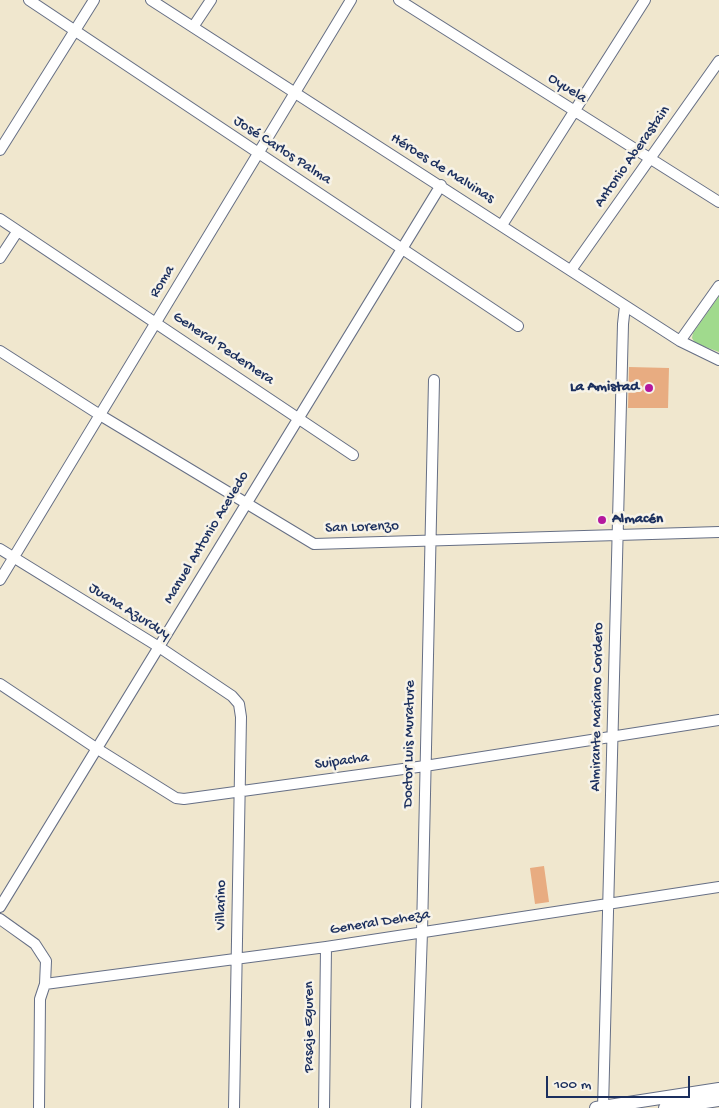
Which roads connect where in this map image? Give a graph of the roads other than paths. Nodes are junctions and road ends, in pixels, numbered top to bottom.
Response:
1 (30, 0) edge
2 (94, 0) edge
3 (151, 0) edge
4 (211, 0) edge
5 (351, 0) edge
6 (399, 0) edge
7 (645, 0) edge
8 (193, 27) junction
9 (74, 30) junction
10 (719, 61) edge
11 (294, 93) junction
12 (576, 112) junction
13 (0, 150) edge
14 (258, 154) junction
15 (650, 158) junction
16 (440, 185) junction
17 (719, 202) edge
18 (0, 220) edge
19 (502, 225) junction
20 (16, 232) junction
21 (403, 247) junction
22 (0, 258) edge
23 (572, 270) junction
24 (719, 286) edge
25 (625, 306) junction
26 (156, 322) junction
27 (518, 326) dead end
28 (680, 341) junction
29 (0, 351) edge
30 (719, 360) edge
31 (434, 380) dead end
32 (100, 415) junction
33 (297, 418) junction
34 (353, 455) dead end
35 (245, 504) junction
36 (719, 532) edge
37 (617, 535) junction
38 (431, 540) junction
39 (0, 549) edge
40 (14, 558) junction
41 (0, 580) edge
42 (159, 647) junction
43 (0, 684) edge
44 (239, 704) joint
45 (719, 720) edge
46 (612, 735) junction
47 (96, 748) junction
48 (425, 766) junction
49 (240, 792) junction
50 (719, 887) edge
51 (608, 904) junction
52 (0, 907) edge
53 (0, 920) edge
54 (422, 932) junction
55 (326, 947) junction
56 (236, 960) junction
57 (45, 984) junction
58 (719, 1089) edge
59 (719, 1100) edge
60 (40, 1108) edge
61 (234, 1108) edge
62 (324, 1108) edge
63 (416, 1108) edge
64 (601, 1108) edge
65 (666, 1108) edge

1 - 9 street, José Carlos Palma
2 - 9 street
3 - 8 street, Héroes de Malvinas
4 - 8 street
5 - 11 street, Roma
6 - 12 street, Oyuela
7 - 12 street
8 - 11 street, Héroes de Malvinas
9 - 13 street
9 - 14 street, José Carlos Palma
10 - 15 street, Antonio Aberastain
11 - 14 street, Roma
11 - 16 street, Héroes de Malvinas
12 - 15 street, Oyuela
12 - 19 street
14 - 21 street, José Carlos Palma
14 - 26 street, Roma
15 - 17 street, Oyuela
15 - 23 street, Antonio Aberastain
16 - 19 street, Héroes de Malvinas
16 - 21 street, Manuel Antonio Acevedo
18 - 20 street, General Pedernera
19 - 23 street, Héroes de Malvinas
20 - 22 street
20 - 26 street, General Pedernera
21 - 27 street, José Carlos Palma
21 - 33 street, Manuel Antonio Acevedo
23 - 25 street, Héroes de Malvinas
24 - 28 street
25 - 28 street, Héroes de Malvinas
25 - 37 street, Almirante Mariano Cordero
26 - 32 street, Roma
26 - 33 street, General Pedernera
28 - 30 street, Héroes de Malvinas
29 - 32 street, San Lorenzo
31 - 38 street, Doctor Luis Murature
32 - 35 street, San Lorenzo
32 - 40 street, Roma
33 - 34 street, General Pedernera
33 - 35 street, Manuel Antonio Acevedo
35 - 38 street, San Lorenzo
35 - 42 street, Manuel Antonio Acevedo
36 - 37 street, San Lorenzo
37 - 38 street, San Lorenzo
37 - 46 street, Almirante Mariano Cordero
38 - 48 street, Doctor Luis Murature
39 - 40 street, Juana Azurduy
40 - 41 street, Roma
40 - 42 street, Juana Azurduy
42 - 44 street, Juana Azurduy
42 - 47 street, Manuel Antonio Acevedo
43 - 47 street, Suipacha
44 - 49 street, Villarino
45 - 46 street, Suipacha
46 - 48 street, Suipacha
46 - 51 street, Almirante Mariano Cordero
47 - 49 street, Suipacha
47 - 52 street, Manuel Antonio Acevedo
48 - 49 street, Suipacha
48 - 54 street, Doctor Luis Murature
49 - 56 street, Villarino
50 - 51 street, General Deheza
51 - 54 street, General Deheza
51 - 64 street, Almirante Mariano Cordero
53 - 57 street
54 - 55 street, General Deheza
54 - 63 street, Doctor Luis Murature
55 - 56 street, General Deheza
55 - 62 street, Pasaje Eguren
56 - 57 street, General Deheza
56 - 61 street, Villarino
57 - 60 street
58 - 64 main road
59 - 65 main road

